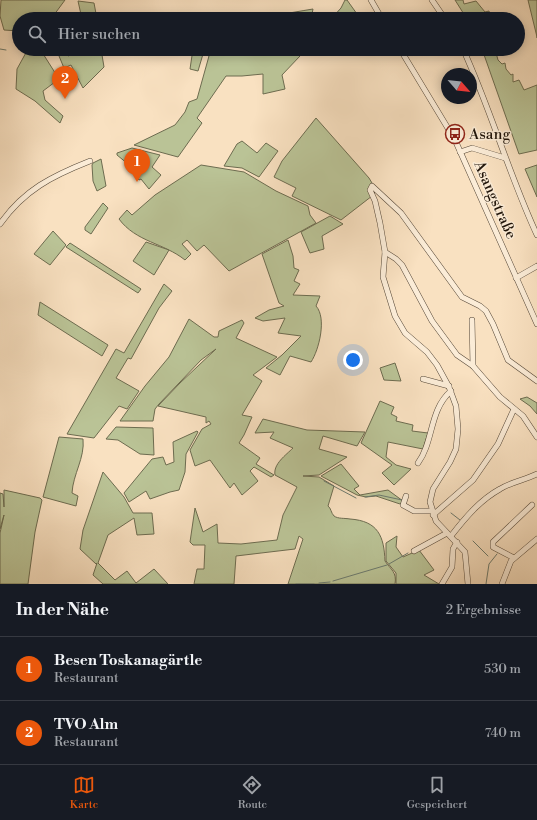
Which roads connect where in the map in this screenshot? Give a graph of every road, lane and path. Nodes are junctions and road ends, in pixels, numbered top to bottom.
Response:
1 (371, 0) edge
2 (432, 0) edge
3 (378, 12) edge
4 (440, 12) edge
5 (404, 56) edge
6 (466, 56) edge
7 (460, 152) junction
8 (505, 158) junction
9 (90, 161) dead end
10 (0, 224) edge
11 (537, 235) edge
12 (384, 252) junction
13 (537, 266) edge
14 (516, 278) junction
15 (472, 320) dead end
16 (537, 324) edge
17 (473, 366) junction
18 (423, 379) dead end
19 (537, 381) edge
20 (450, 389) junction
21 (514, 409) junction
22 (537, 437) edge
23 (418, 463) dead end
24 (537, 474) edge
25 (406, 496) dead end
26 (532, 505) dead end
27 (432, 513) junction
28 (449, 534) junction
29 (537, 539) edge
30 (457, 542) junction
31 (414, 550) dead end
32 (514, 558) junction
33 (442, 584) edge
34 (468, 584) edge
35 (502, 584) edge

1 - 3 street
2 - 4 street
5 - 7 street, Asangstraße
6 - 8 street
7 - 8 street
7 - 14 street, Asangstraße
8 - 11 street
9 - 10 street
12 - 17 street
12 - 19 street
12 - 20 street
13 - 14 street
14 - 16 street, Asangstraße
15 - 17 street
17 - 21 street
18 - 20 street
20 - 23 street
20 - 27 street
21 - 22 street
21 - 27 street
24 - 28 street
25 - 27 street
26 - 32 street
27 - 28 street
28 - 30 street
28 - 31 street
29 - 32 street
30 - 33 street
30 - 34 street
32 - 35 street

